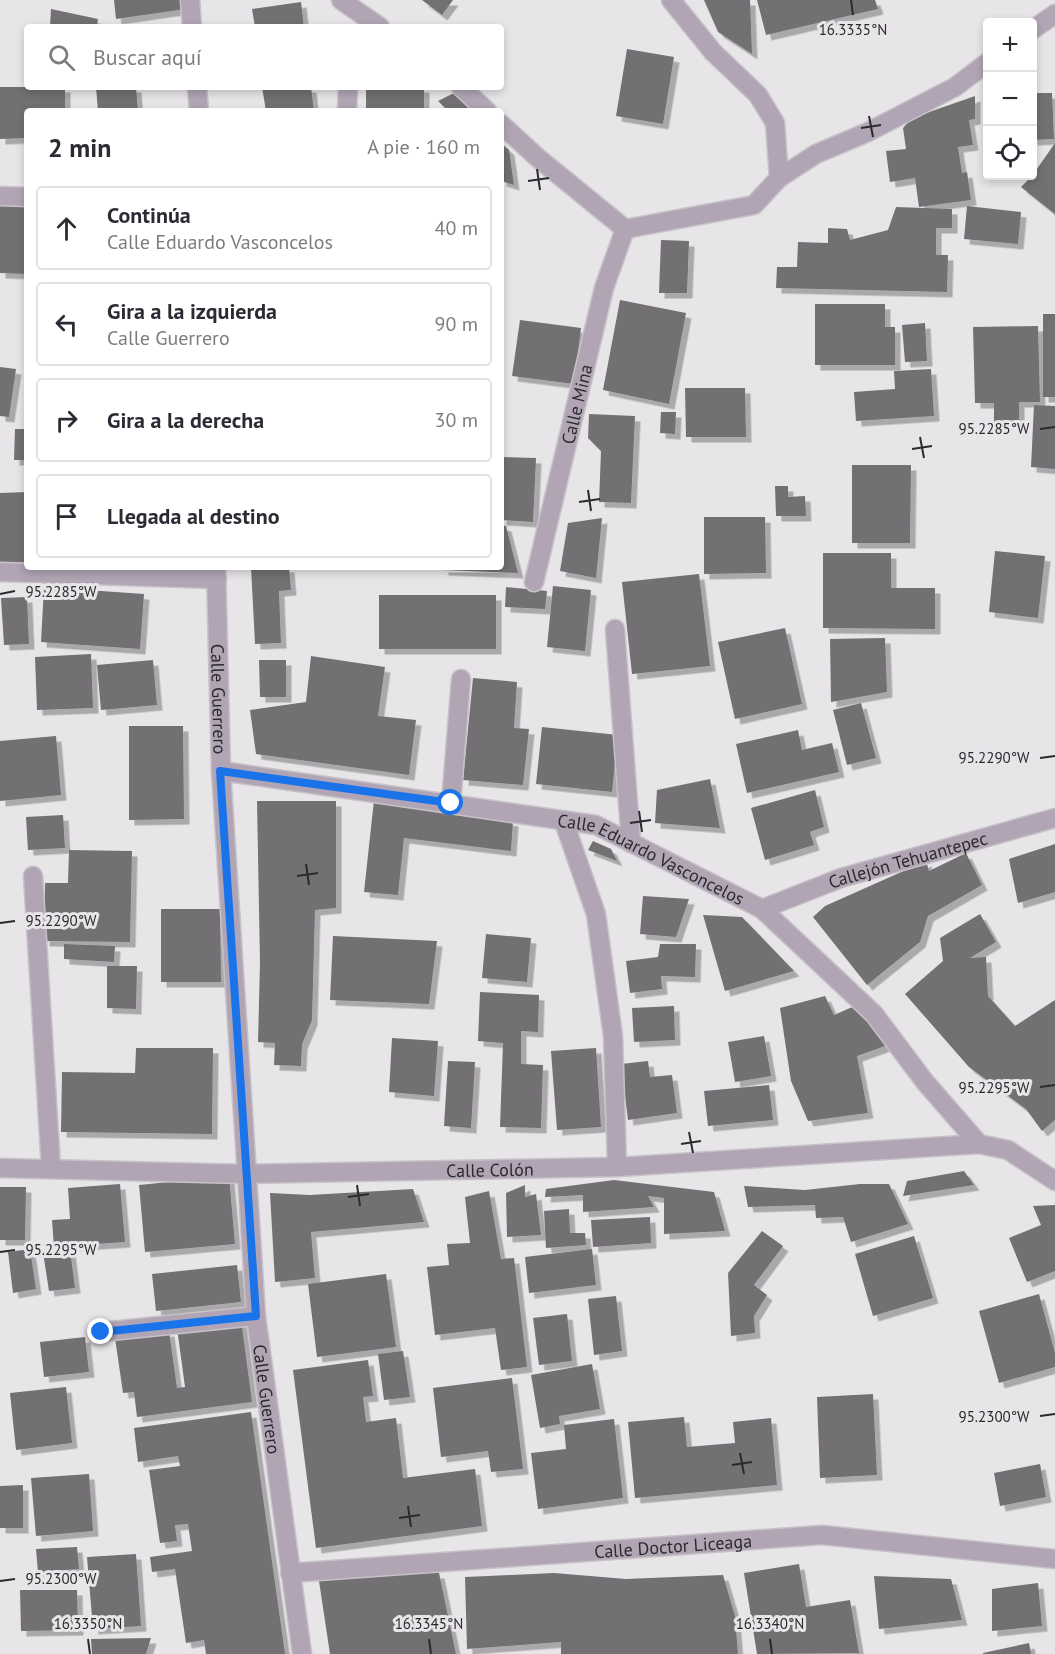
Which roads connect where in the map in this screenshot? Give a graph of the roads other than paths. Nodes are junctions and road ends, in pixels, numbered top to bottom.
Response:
1 (190, 0) edge
2 (671, 0) edge
3 (349, 2) edge
4 (1055, 14) edge
5 (192, 24) edge
6 (351, 24) edge
7 (376, 24) edge
8 (1037, 27) edge
9 (983, 65) edge
10 (197, 90) edge
11 (348, 90) edge
12 (464, 90) edge
13 (199, 108) edge
14 (347, 108) edge
15 (484, 108) edge
16 (504, 127) edge
17 (779, 178) junction
18 (0, 196) edge
19 (24, 197) edge
20 (625, 229) junction
21 (0, 572) edge
22 (216, 573) edge
23 (534, 582) dead end
24 (615, 629) dead end
25 (462, 679) dead end
26 (220, 771) junction
27 (451, 803) junction
28 (1055, 818) edge
29 (564, 822) junction
30 (631, 843) junction
31 (33, 876) dead end
32 (762, 909) junction
33 (979, 1144) junction
34 (617, 1167) junction
35 (0, 1168) edge
36 (51, 1168) junction
37 (245, 1174) junction
38 (1055, 1181) edge
39 (256, 1316) junction
40 (101, 1332) dead end
41 (1055, 1559) edge
42 (290, 1573) junction
43 (302, 1654) edge

1 - 5 street
2 - 17 street
3 - 6 street
3 - 7 street
4 - 8 street
9 - 17 street
10 - 13 street
11 - 14 street
12 - 15 street
16 - 20 street
17 - 20 street
18 - 19 street
20 - 23 street, Calle Mina
21 - 22 street
22 - 26 street, Calle Guerrero
24 - 30 street
25 - 27 street
26 - 27 street, Calle Eduardo Vasconcelos
26 - 37 street, Calle Guerrero
27 - 29 street, Calle Eduardo Vasconcelos
28 - 32 street, Callejón Tehuantepec
29 - 30 street, Calle Eduardo Vasconcelos
29 - 34 street
30 - 32 street, Calle Eduardo Vasconcelos
31 - 36 street
32 - 33 street, Calle Eduardo Vasconcelos
33 - 34 street, Calle Colón
33 - 38 street
34 - 37 street, Calle Colón
35 - 36 street, Calle Colón
36 - 37 street, Calle Colón
37 - 39 street, Calle Guerrero
39 - 40 street
39 - 42 street, Calle Guerrero
41 - 42 street, Calle Doctor Liceaga
42 - 43 street, Calle Guerrero

